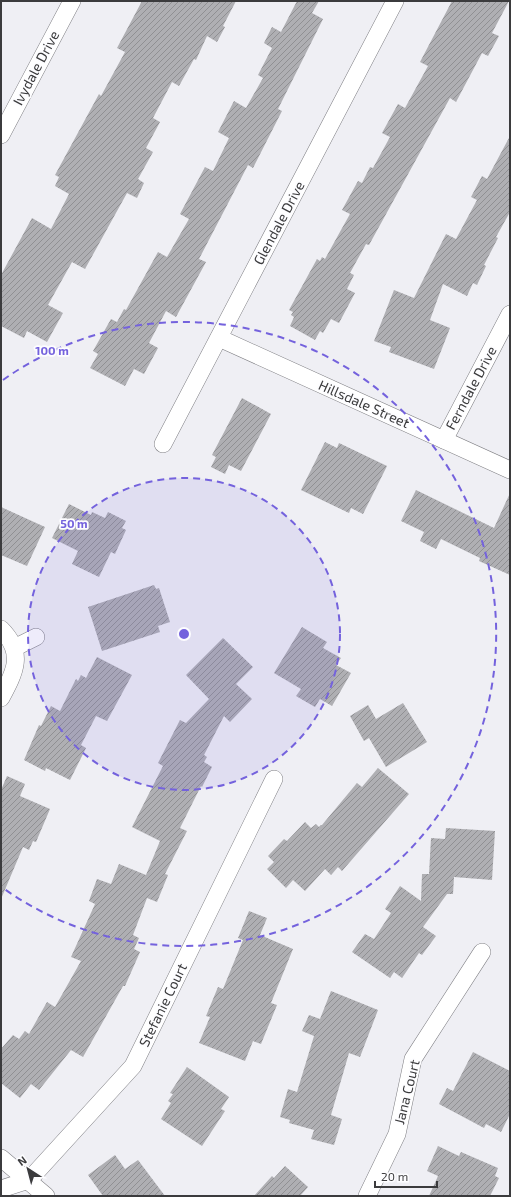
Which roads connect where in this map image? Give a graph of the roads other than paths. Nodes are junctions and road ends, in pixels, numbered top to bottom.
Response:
1 (72, 1) edge
2 (395, 1) edge
3 (1, 135) edge
4 (510, 314) edge
5 (219, 338) junction
6 (444, 440) junction
7 (163, 444) dead end
8 (510, 470) edge
9 (1, 629) edge
10 (36, 637) dead end
11 (14, 648) junction
12 (1, 698) edge
13 (274, 779) dead end
14 (482, 952) dead end
15 (1, 1158) edge
16 (29, 1180) junction
17 (1, 1189) edge
18 (46, 1196) edge
19 (367, 1196) edge

1 - 3 street, Ivydale Drive
2 - 5 street, Glendale Drive
4 - 6 street, Ferndale Drive
5 - 6 street, Hillsdale Street
5 - 7 street, Glendale Drive
6 - 8 street, Hillsdale Street
9 - 11 street
10 - 11 street
11 - 12 street
13 - 16 street, Stefanie Court
14 - 19 street, Jana Court
15 - 16 street
16 - 17 street, Stefanie Court
16 - 18 street

